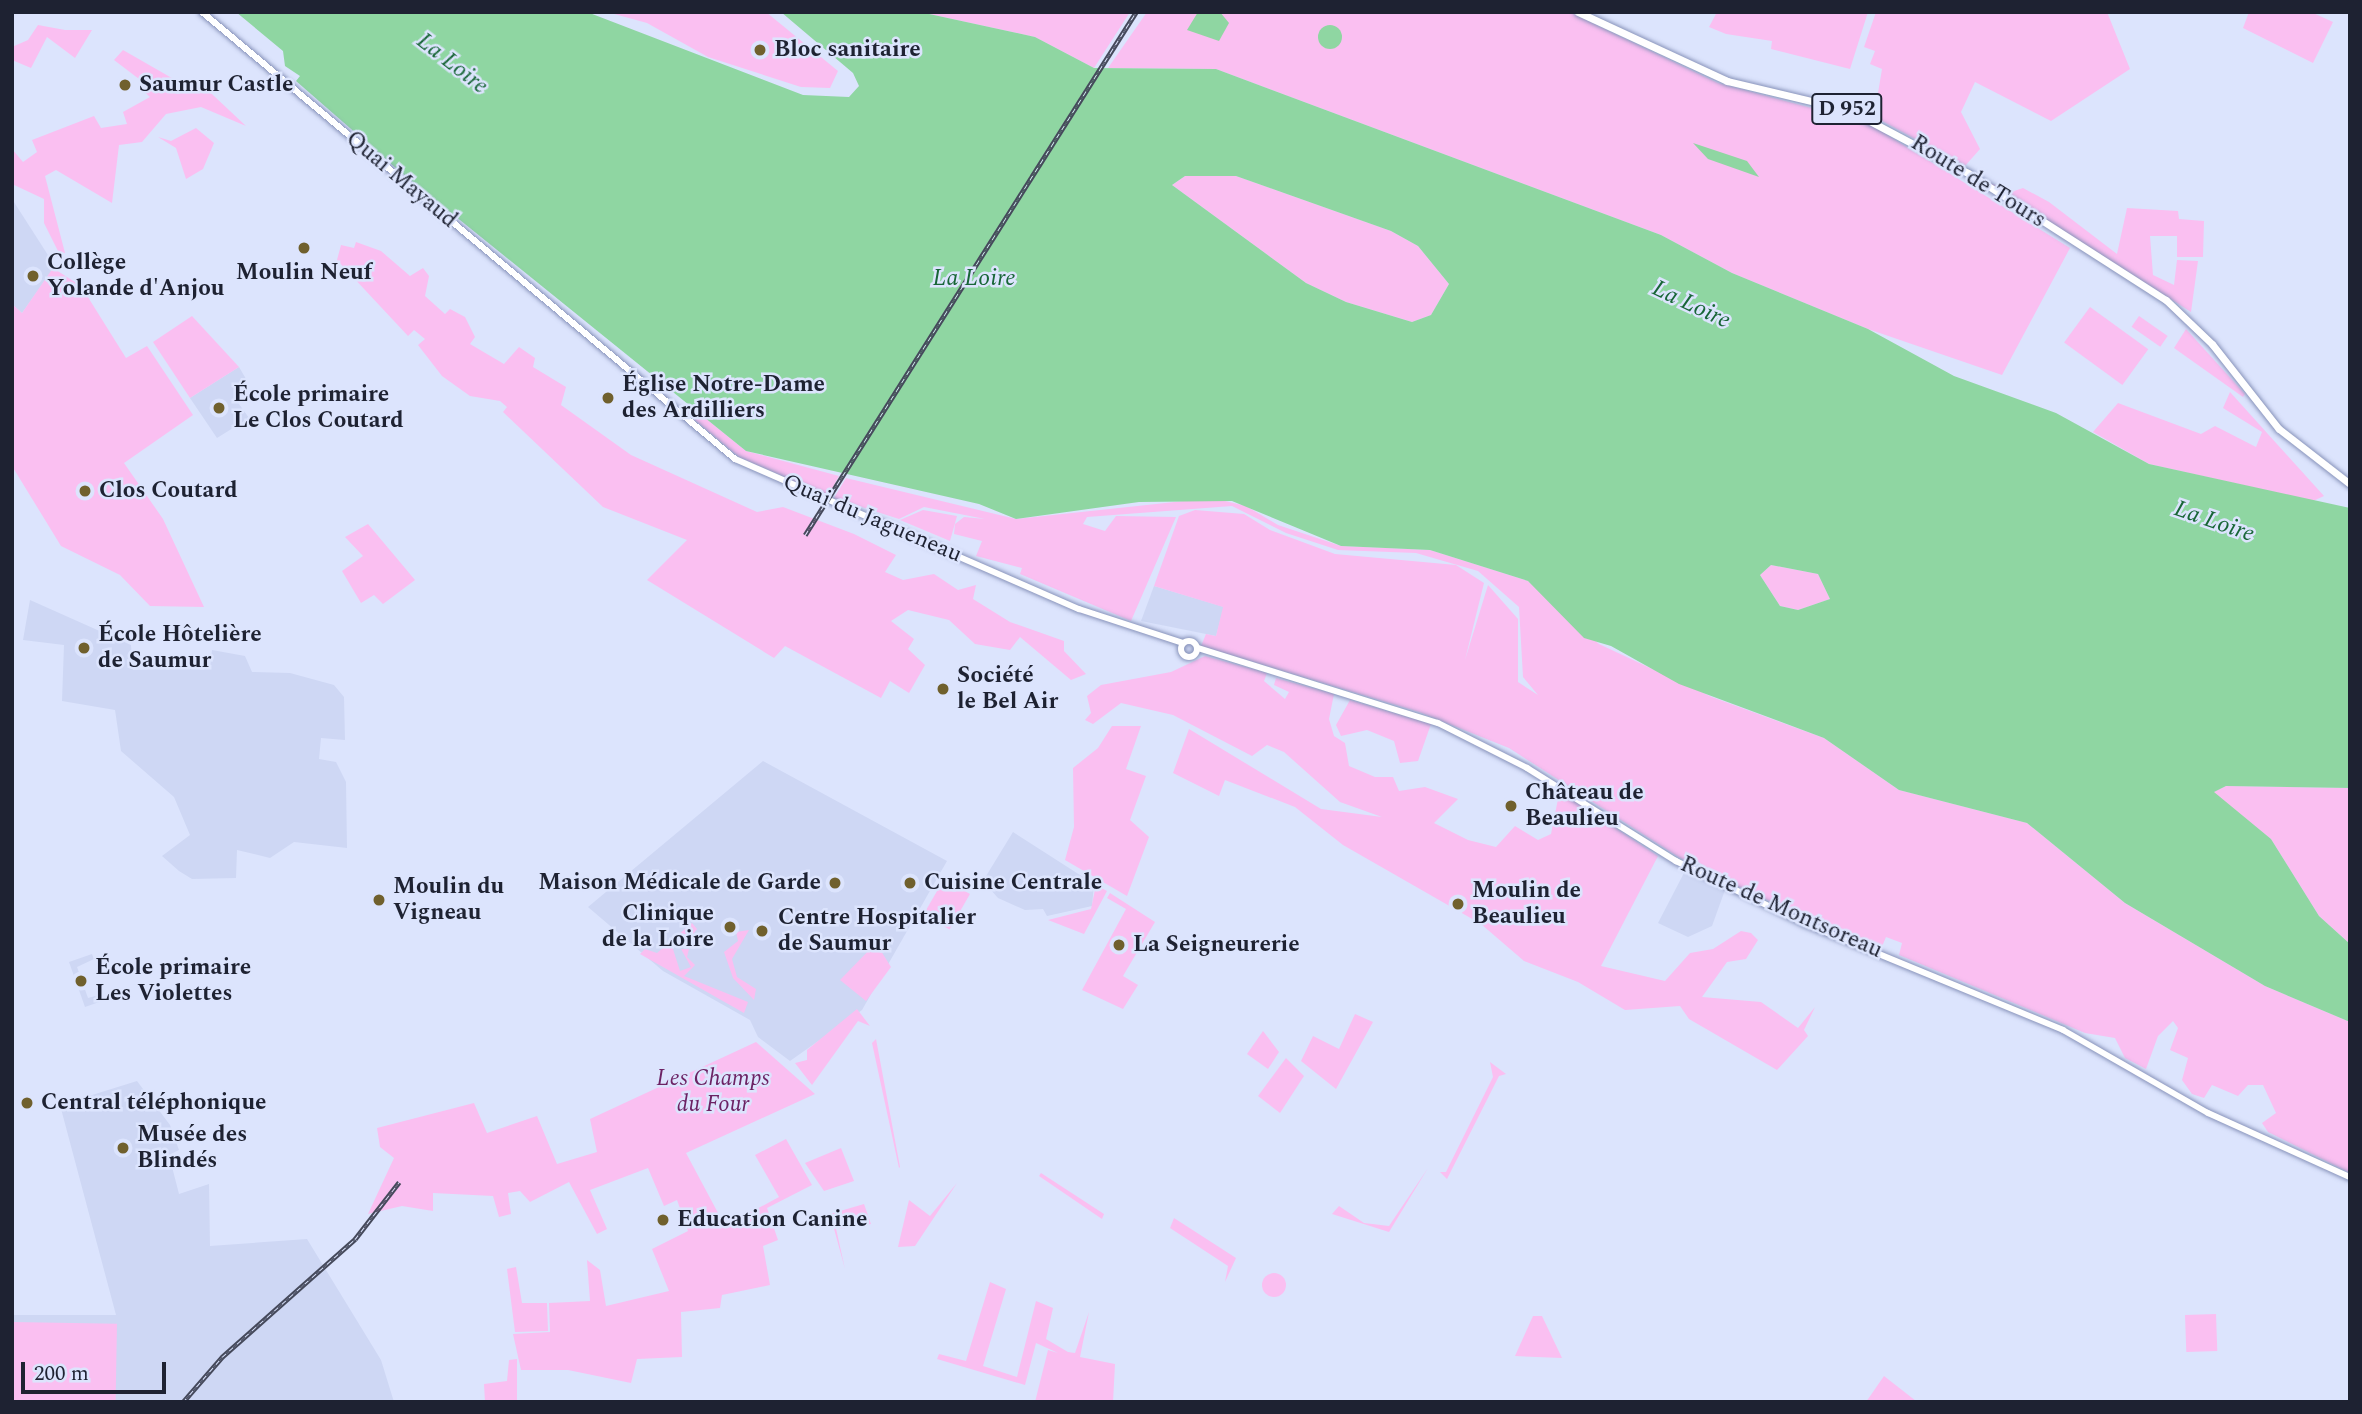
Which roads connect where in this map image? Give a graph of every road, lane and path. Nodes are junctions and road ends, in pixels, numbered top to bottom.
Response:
1 (202, 12) edge
2 (1578, 12) edge
3 (602, 347) joint
4 (2350, 484) edge
5 (1182, 647) junction
6 (1197, 650) junction
7 (2350, 1177) edge

1 - 3 main road, Quai Mayaud
2 - 4 main road, Route de Tours / D 952
3 - 5 main road, Quai du Jagueneau
5 - 6 main road
5 - 6 main road
6 - 7 main road, Route de Montsoreau

